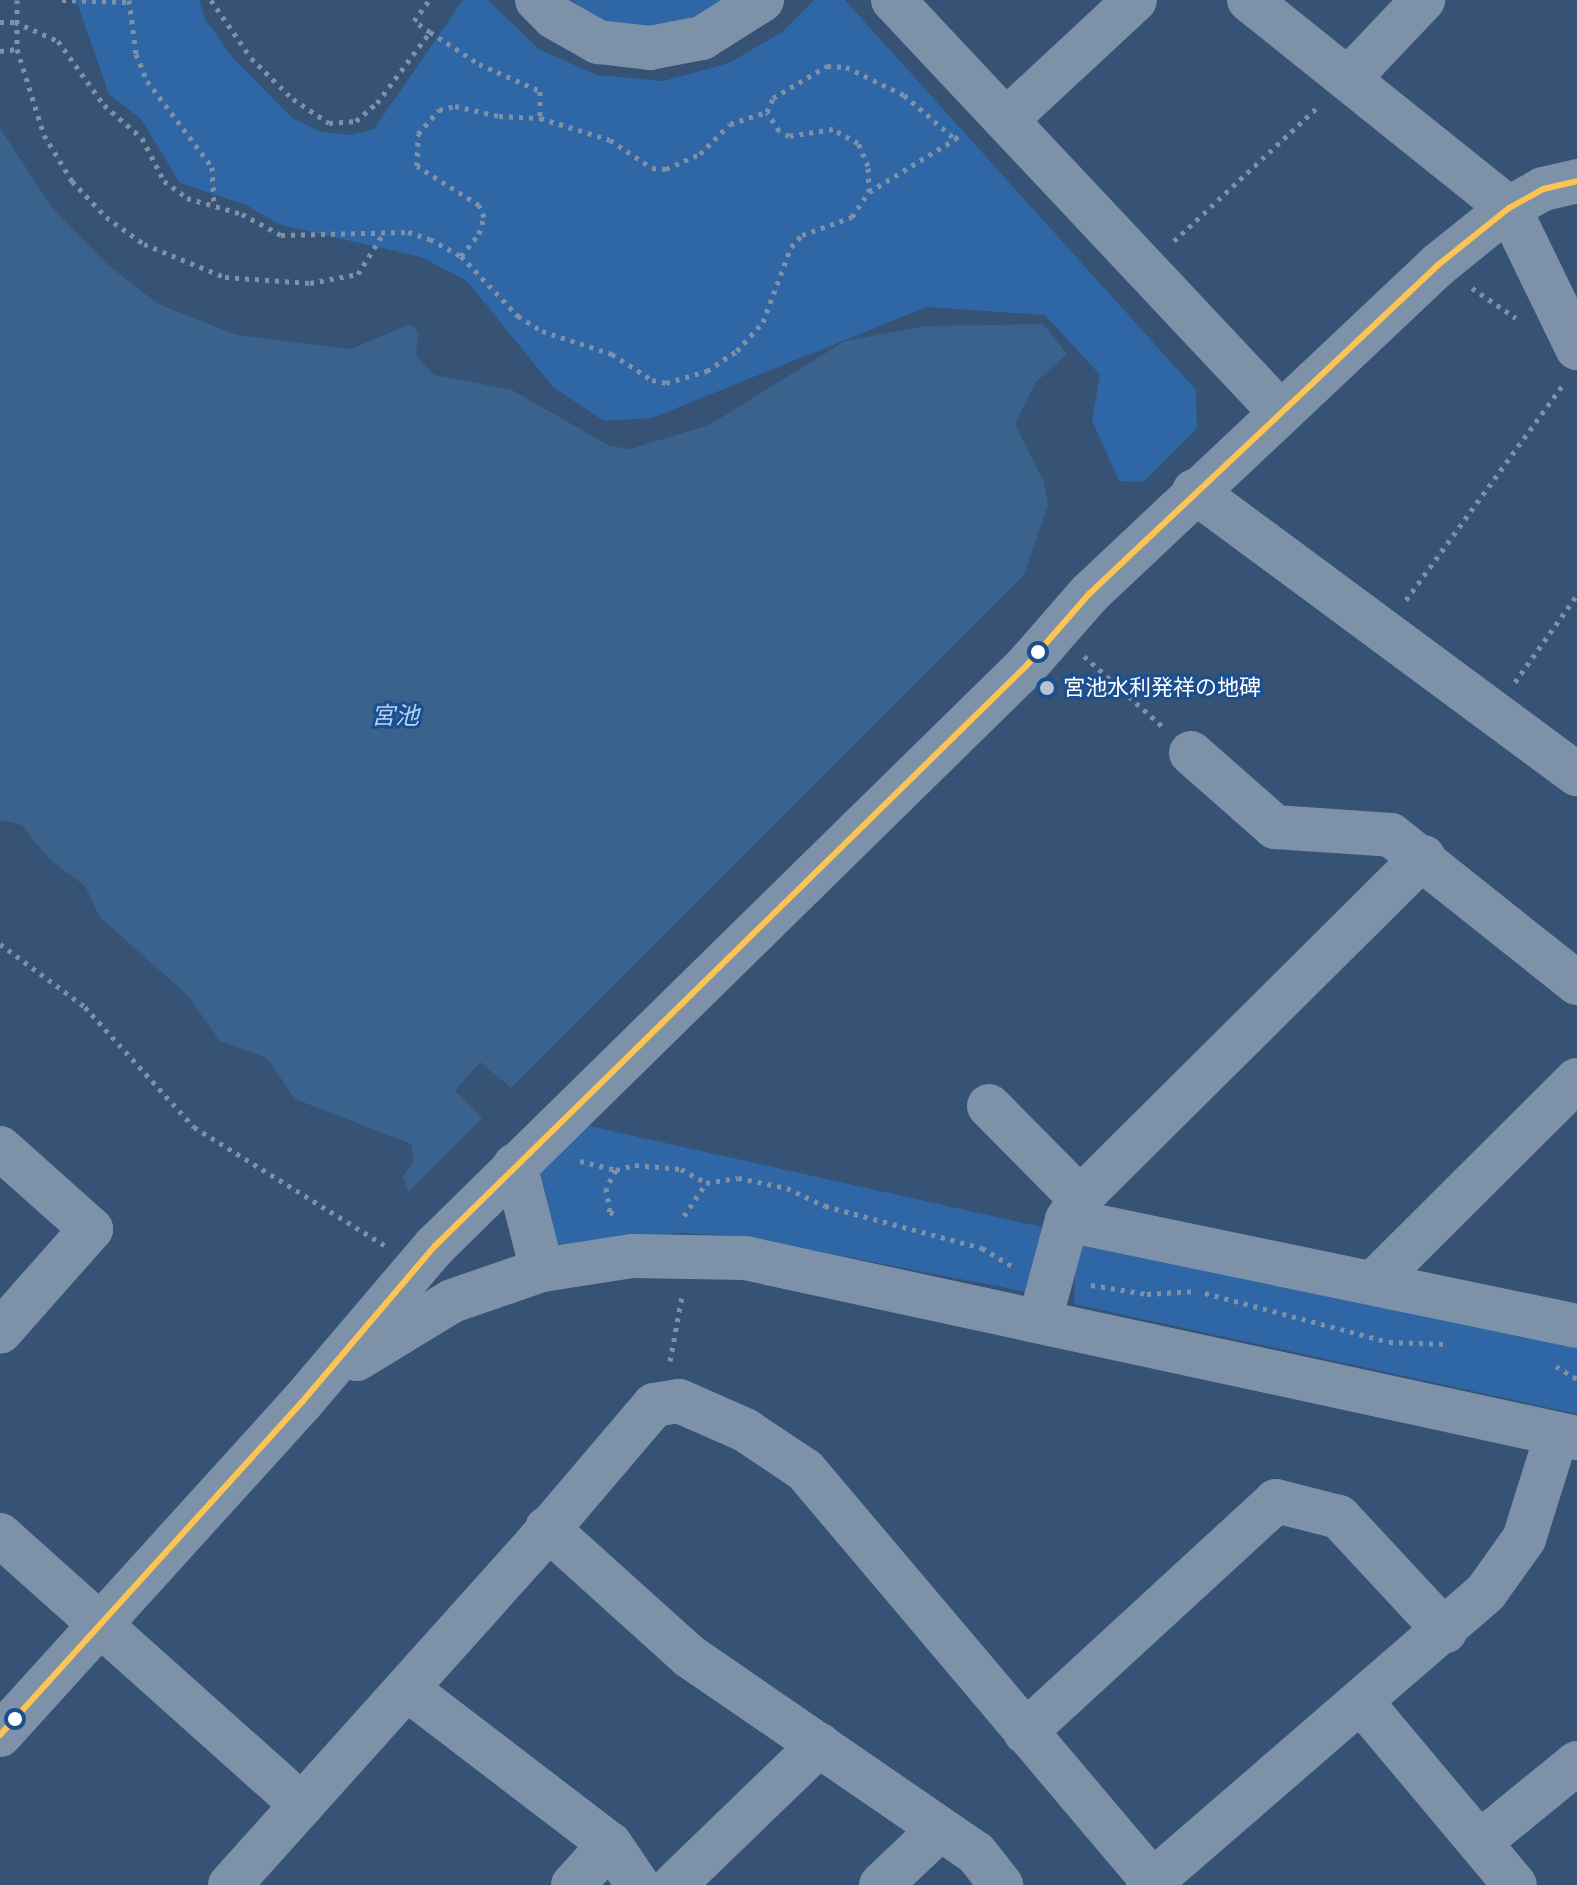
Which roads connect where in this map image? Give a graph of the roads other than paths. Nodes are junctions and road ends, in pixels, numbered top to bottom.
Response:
1 (537, 0) edge
2 (762, 0) edge
3 (893, 0) edge
4 (1135, 0) edge
5 (1249, 0) edge
6 (1423, 0) edge
7 (1349, 78) junction
8 (986, 125) junction
9 (1577, 181) edge
10 (1509, 208) junction
11 (1573, 362) edge
12 (1280, 412) junction
13 (1194, 491) junction
14 (1191, 753) road end
15 (1577, 774) edge
16 (1423, 857) junction
17 (1577, 983) edge
18 (1577, 1080) edge
19 (989, 1106) dead end
20 (0, 1148) edge
21 (515, 1165) junction
22 (1073, 1209) junction
23 (417, 1250) junction
24 (542, 1270) junction
25 (1374, 1282) junction
26 (452, 1301) junction
27 (1040, 1320) junction
28 (1577, 1326) edge
29 (0, 1332) edge
30 (302, 1402) junction
31 (1567, 1436) edge
32 (547, 1528) junction
33 (0, 1535) edge
34 (100, 1624) junction
35 (1445, 1631) junction
36 (407, 1689) junction
37 (1363, 1704) junction
38 (1025, 1732) junction
39 (0, 1735) edge
40 (819, 1745) junction
41 (1577, 1763) edge
42 (302, 1805) junction
43 (940, 1829) junction
44 (1480, 1842) junction
45 (610, 1844) junction
46 (1152, 1884) edge
47 (230, 1885) edge
48 (573, 1885) edge
49 (638, 1885) edge
50 (674, 1885) edge
51 (881, 1885) edge
52 (1001, 1885) edge
53 (1515, 1885) edge

1 - 2 street
3 - 8 street
4 - 8 street
5 - 7 street
6 - 7 street
7 - 10 street
8 - 12 street
9 - 10 street
10 - 11 street
10 - 12 street
12 - 13 street
13 - 15 street
13 - 21 street
14 - 16 street
16 - 17 street
16 - 22 street
18 - 25 street
19 - 22 street
20 - 29 street
21 - 23 street
21 - 24 street
22 - 25 street
22 - 27 street
23 - 26 street
23 - 30 street
24 - 26 street
24 - 27 street
25 - 28 street
26 - 30 street
27 - 31 street
30 - 34 street
31 - 35 street
32 - 36 street
32 - 38 street
32 - 40 street
33 - 34 street
34 - 39 street
34 - 42 street
35 - 37 street
35 - 38 street
36 - 42 street
36 - 45 street
37 - 44 street
37 - 46 street
38 - 46 street
40 - 43 street
40 - 50 street
41 - 44 street
42 - 47 street
43 - 51 street
43 - 52 street
44 - 53 street
45 - 48 street
45 - 49 street

